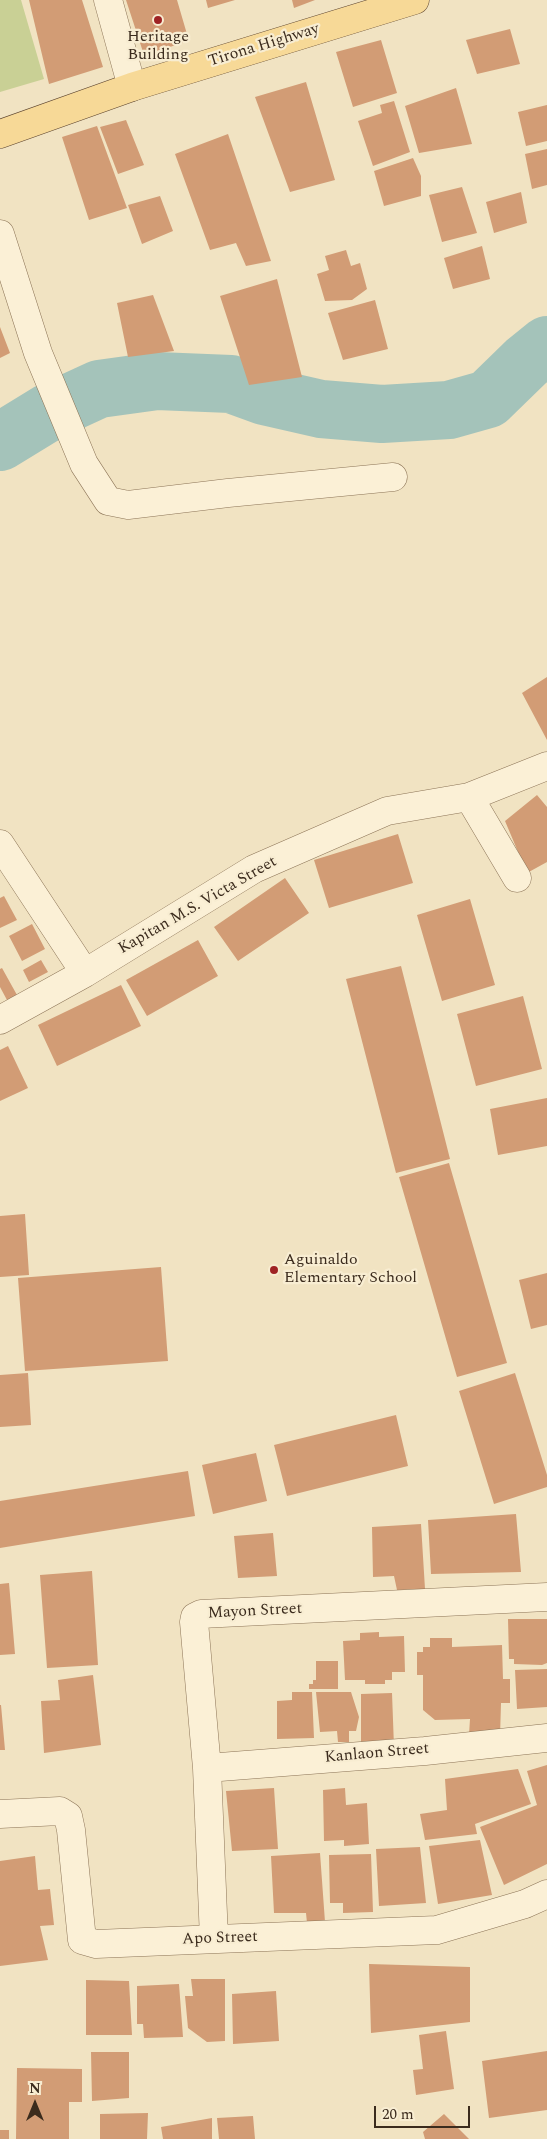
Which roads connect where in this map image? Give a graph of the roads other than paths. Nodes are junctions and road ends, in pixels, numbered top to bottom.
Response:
1 (108, 0) edge
2 (415, 0) edge
3 (374, 6) edge
4 (132, 87) junction
5 (0, 134) edge
6 (0, 234) edge
7 (393, 477) dead end
8 (547, 766) edge
9 (469, 797) junction
10 (0, 844) edge
11 (518, 878) dead end
12 (85, 972) junction
13 (0, 1020) edge
14 (547, 1596) edge
15 (547, 1738) edge
16 (207, 1768) junction
17 (0, 1814) edge
18 (547, 1894) edge
19 (214, 1939) junction

1 - 4 street
2 - 3 main road, Tirona Highway
3 - 4 main road, Tirona Highway
4 - 5 main road, Tirona Highway
6 - 7 street
8 - 9 street, Kapitan M.S. Victa Street
9 - 11 street
9 - 12 street, Kapitan M.S. Victa Street
10 - 12 street
12 - 13 street, Kapitan M.S. Victa Street
14 - 16 street, Mayon Street
15 - 16 street, Kanlaon Street
16 - 19 street, Mayon Street
17 - 19 street, Apo Street
18 - 19 street, Apo Street

